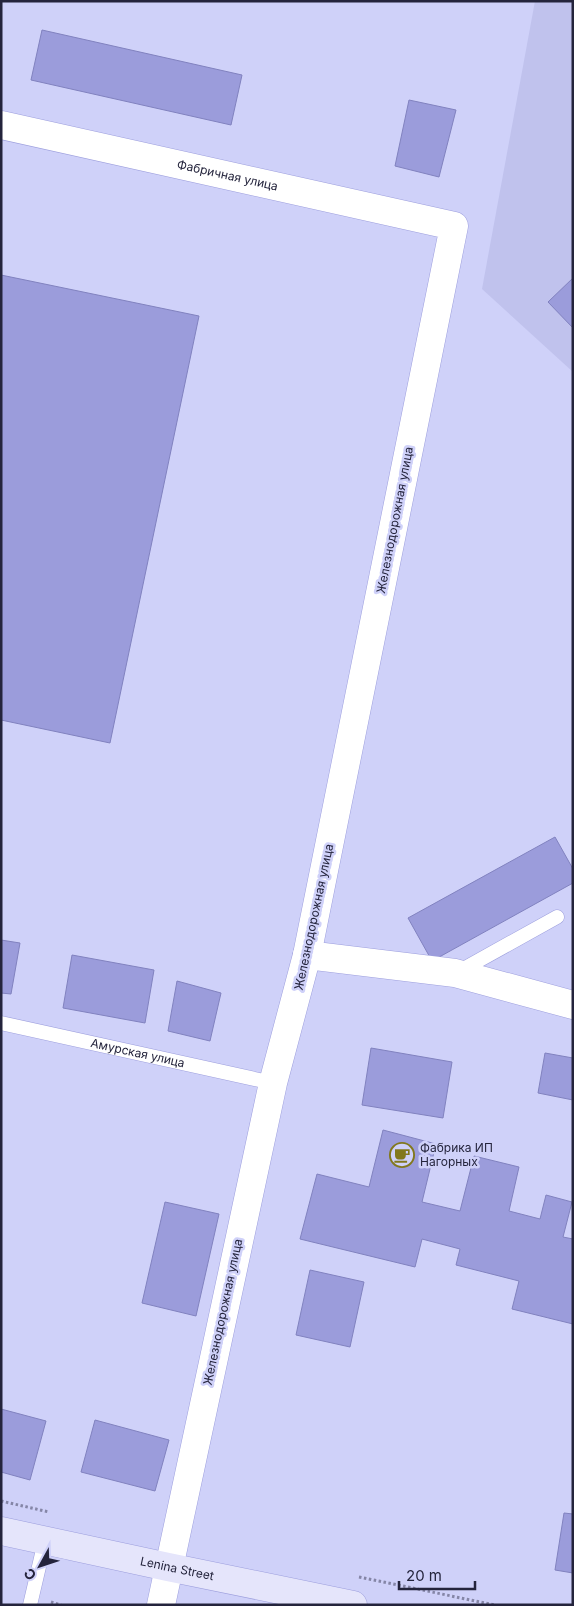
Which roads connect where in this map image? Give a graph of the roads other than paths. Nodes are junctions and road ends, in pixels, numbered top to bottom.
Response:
1 (1, 125) edge
2 (454, 226) joint
3 (557, 917) dead end
4 (307, 955) junction
5 (455, 974) junction
6 (573, 1005) edge
7 (1, 1023) edge
8 (273, 1083) junction
9 (1, 1531) edge
10 (45, 1541) junction
11 (168, 1568) junction
12 (30, 1605) edge
13 (161, 1605) edge
14 (352, 1605) edge

1 - 2 street, Фабричная улица
2 - 4 street, Железнодорожная улица
3 - 5 lane
4 - 5 street
4 - 8 street, Железнодорожная улица
5 - 6 street
7 - 8 lane, Амурская улица
8 - 11 street, Железнодорожная улица
9 - 10 main road, Lenina Street
10 - 11 main road, Lenina Street
10 - 12 lane
11 - 13 street, Железнодорожная улица
11 - 14 main road, Lenina Street

